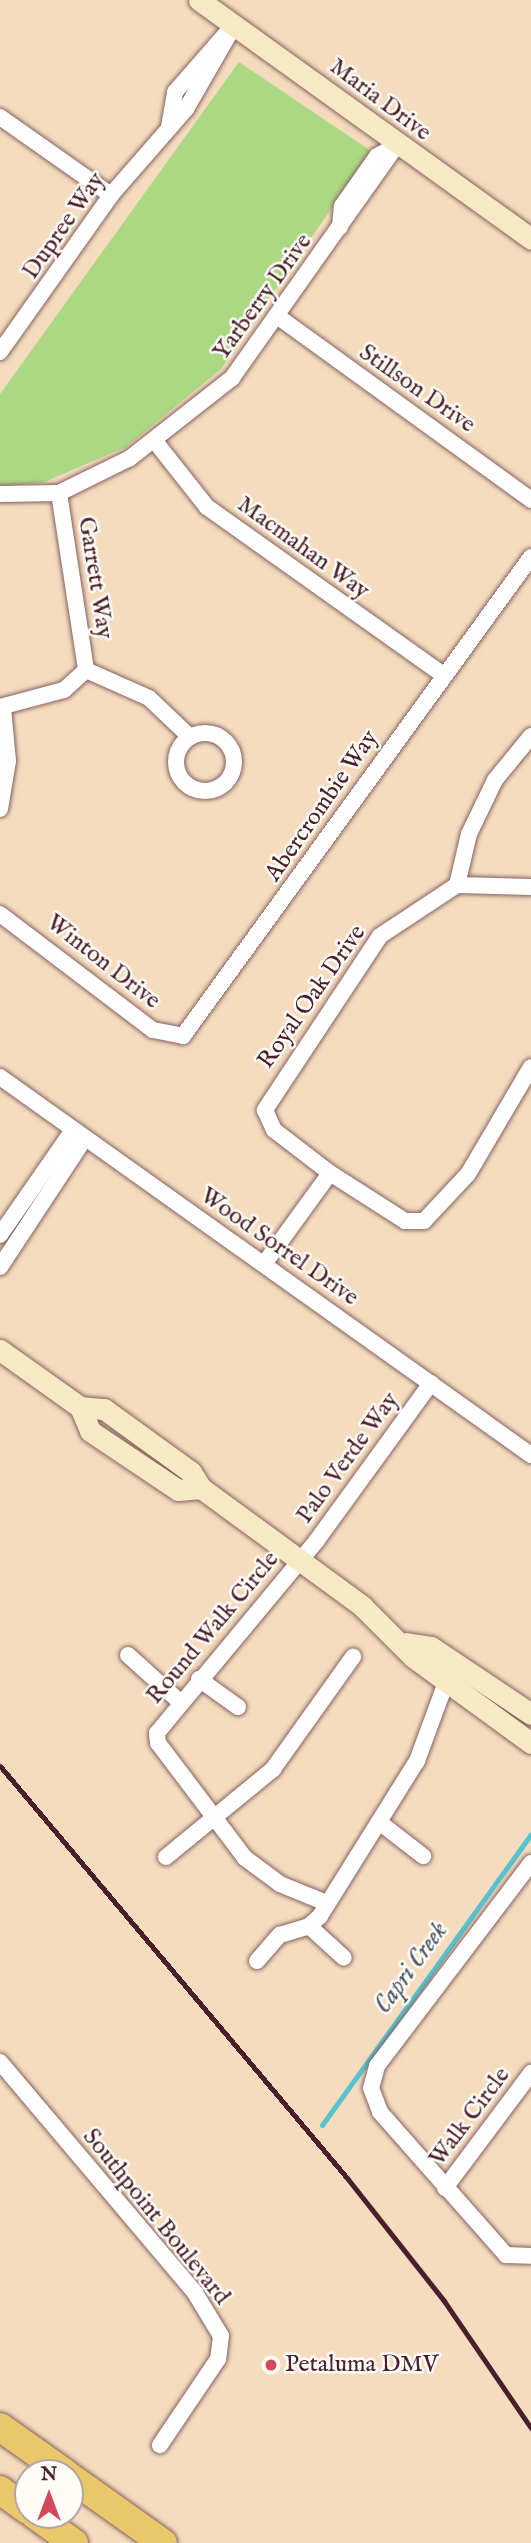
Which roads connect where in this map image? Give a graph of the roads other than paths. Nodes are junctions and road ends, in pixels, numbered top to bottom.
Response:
1 (199, 0) edge
2 (234, 26) junction
3 (0, 117) edge
4 (396, 146) junction
5 (111, 195) junction
6 (531, 239) edge
7 (277, 316) junction
8 (0, 352) edge
9 (154, 440) junction
10 (59, 493) junction
11 (0, 494) edge
12 (531, 500) edge
13 (531, 557) edge
14 (86, 670) junction
15 (443, 675) junction
16 (2, 707) edge
17 (531, 736) edge
18 (190, 737) dead end
19 (0, 809) edge
20 (457, 885) junction
21 (531, 887) edge
22 (0, 914) edge
23 (183, 1036) joint
24 (531, 1067) edge
25 (0, 1077) edge
26 (79, 1134) junction
27 (330, 1173) junction
28 (0, 1235) edge
29 (264, 1264) junction
30 (0, 1267) edge
31 (0, 1350) edge
32 (431, 1383) junction
33 (531, 1455) edge
34 (301, 1559) junction
35 (406, 1643) junction
36 (128, 1655) dead end
37 (353, 1657) dead end
38 (200, 1679) junction
39 (446, 1682) junction
40 (180, 1702) junction
41 (238, 1707) dead end
42 (531, 1714) edge
43 (531, 1743) edge
44 (214, 1816) junction
45 (379, 1822) junction
46 (423, 1856) dead end
47 (166, 1857) dead end
48 (531, 1863) edge
49 (324, 1902) junction
50 (309, 1926) junction
51 (344, 1958) dead end
52 (257, 1961) dead end
53 (0, 2062) edge
54 (531, 2073) edge
55 (445, 2188) junction
56 (531, 2256) edge
57 (0, 2427) edge
58 (160, 2445) dead end
59 (45, 2459) edge
60 (84, 2487) edge
61 (54, 2529) edge
62 (74, 2543) edge
63 (163, 2543) edge

1 - 2 main road, Maria Drive
2 - 4 main road, Maria Drive
2 - 5 street, Dupree Way
3 - 5 street
4 - 6 main road, Maria Drive
4 - 7 street, Yarberry Drive
5 - 8 street, Dupree Way
7 - 9 street, Yarberry Drive
7 - 12 street, Stillson Drive
9 - 10 street, Yarberry Drive
9 - 15 street, Macmahan Way
10 - 11 street, Yarberry Drive
10 - 14 street, Garrett Way
13 - 15 street, Abercrombie Way
14 - 16 street
14 - 18 street
15 - 23 street, Abercrombie Way
16 - 19 street
17 - 20 street
20 - 21 street
20 - 27 street, Royal Oak Drive
22 - 23 street, Winton Drive
24 - 27 street
25 - 26 street, Wood Sorrel Drive
26 - 28 street
26 - 29 street, Wood Sorrel Drive
26 - 30 street
27 - 29 street
29 - 32 street, Wood Sorrel Drive
31 - 34 main road
32 - 33 street, Wood Sorrel Drive
32 - 34 street, Palo Verde Way
34 - 35 main road
34 - 38 street, Round Walk Circle
35 - 39 main road
35 - 42 main road
36 - 40 street
37 - 44 street
38 - 40 street, Round Walk Circle
38 - 41 street
39 - 43 main road
39 - 45 street
40 - 44 street, Round Walk Circle
44 - 47 street
44 - 49 street, Round Walk Circle
45 - 46 street
45 - 49 street
48 - 55 street
49 - 50 street
50 - 51 street
50 - 52 street
53 - 58 street, Southpoint Boulevard
54 - 55 street, Walk Circle
55 - 56 street
57 - 59 highway
60 - 63 highway
61 - 62 highway

